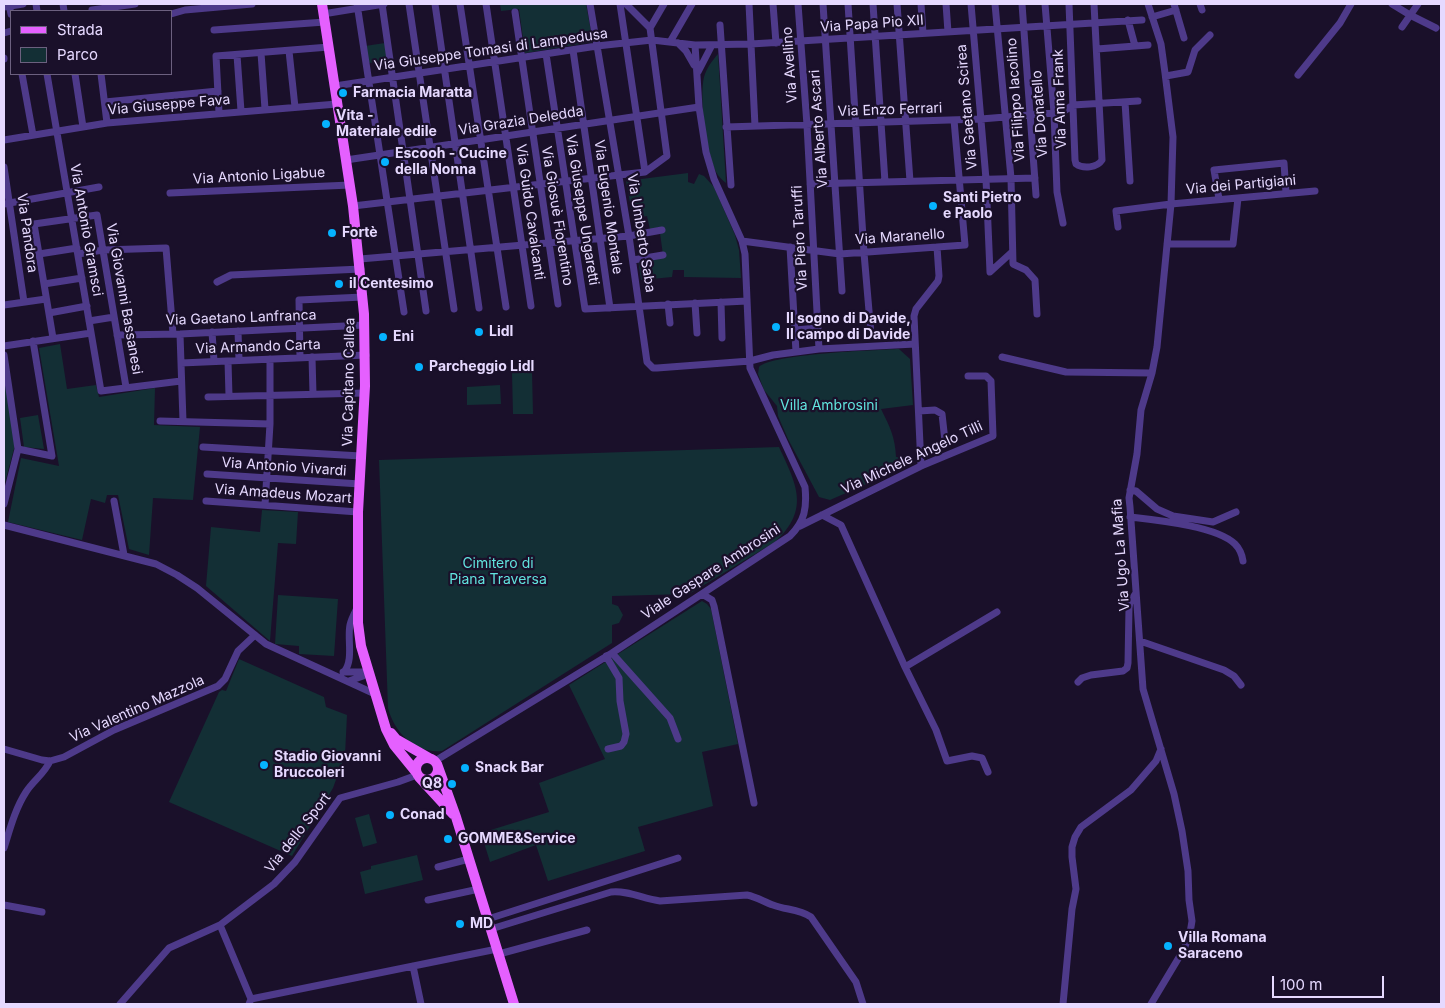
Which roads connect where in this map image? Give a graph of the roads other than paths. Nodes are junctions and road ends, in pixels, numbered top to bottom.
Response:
1 (23, 4) edge
2 (132, 4) edge
3 (252, 4) edge
4 (382, 4) edge
5 (409, 4) edge
6 (434, 4) edge
7 (460, 4) edge
8 (486, 4) edge
9 (590, 4) edge
10 (620, 4) edge
11 (664, 4) edge
12 (692, 4) edge
13 (748, 4) edge
14 (773, 4) edge
15 (798, 4) edge
16 (823, 4) edge
17 (848, 4) edge
18 (873, 4) edge
19 (897, 4) edge
20 (921, 4) edge
21 (946, 4) edge
22 (971, 4) edge
23 (995, 4) edge
24 (1022, 4) edge
25 (1045, 4) edge
26 (1069, 4) edge
27 (1094, 4) edge
28 (1148, 4) edge
29 (1351, 4) edge
30 (1392, 4) edge
31 (1418, 4) edge
32 (8, 5) edge
33 (357, 6) edge
34 (630, 6) edge
35 (1175, 7) edge
36 (92, 8) edge
37 (515, 12) dead end
38 (323, 13) edge
39 (172, 14) edge
40 (1410, 16) junction
41 (1152, 18) junction
42 (1128, 20) junction
43 (1142, 20) dead end
44 (1095, 22) junction
45 (1070, 24) junction
46 (720, 25) dead end
47 (1047, 25) junction
48 (1023, 27) junction
49 (1402, 27) dead end
50 (650, 28) junction
51 (998, 28) junction
52 (1436, 28) dead end
53 (214, 30) dead end
54 (973, 30) junction
55 (948, 32) junction
56 (923, 33) junction
57 (900, 35) junction
58 (1210, 35) dead end
59 (875, 36) junction
60 (851, 38) junction
61 (1184, 38) dead end
62 (652, 40) junction
63 (826, 40) junction
64 (800, 41) junction
65 (670, 42) junction
66 (625, 43) junction
67 (678, 43) junction
68 (776, 43) junction
69 (751, 44) junction
70 (698, 45) junction
71 (1148, 45) dead end
72 (597, 46) junction
73 (712, 46) junction
74 (721, 46) junction
75 (1135, 46) junction
76 (329, 48) junction
77 (1097, 49) junction
78 (573, 50) junction
79 (289, 51) junction
80 (261, 53) junction
81 (546, 54) junction
82 (237, 55) junction
83 (521, 58) junction
84 (495, 62) junction
85 (470, 66) junction
86 (444, 69) junction
87 (698, 72) junction
88 (419, 73) junction
89 (22, 75) edge
90 (47, 75) edge
91 (75, 75) edge
92 (101, 75) edge
93 (1298, 75) dead end
94 (1166, 76) junction
95 (392, 77) junction
96 (369, 81) junction
97 (335, 86) junction
98 (218, 91) junction
99 (1138, 101) dead end
100 (105, 102) junction
101 (1125, 102) junction
102 (1100, 103) junction
103 (337, 104) junction
104 (1073, 106) junction
105 (295, 107) junction
106 (699, 107) junction
107 (265, 109) junction
108 (241, 112) junction
109 (219, 113) junction
110 (662, 113) junction
111 (1054, 113) junction
112 (1030, 115) junction
113 (637, 116) junction
114 (1005, 117) junction
115 (981, 119) junction
116 (954, 120) junction
117 (609, 121) junction
118 (881, 122) junction
119 (906, 122) junction
120 (107, 123) junction
121 (856, 123) junction
122 (584, 124) junction
123 (807, 124) junction
124 (831, 124) junction
125 (755, 126) junction
126 (83, 127) junction
127 (726, 127) junction
128 (557, 128) junction
129 (57, 131) junction
130 (532, 132) junction
131 (33, 135) junction
132 (506, 136) junction
133 (4, 140) edge
134 (481, 140) junction
135 (455, 144) junction
136 (430, 148) junction
137 (403, 152) junction
138 (380, 155) junction
139 (346, 160) junction
140 (4, 167) edge
141 (645, 172) junction
142 (619, 176) junction
143 (1011, 178) junction
144 (1035, 178) junction
145 (591, 179) junction
146 (986, 179) junction
147 (959, 180) junction
148 (910, 181) junction
149 (1130, 181) dead end
150 (565, 182) junction
151 (885, 182) junction
152 (860, 183) junction
153 (540, 184) junction
154 (810, 184) junction
155 (835, 184) junction
156 (350, 185) junction
157 (731, 185) dead end
158 (99, 187) dead end
159 (514, 188) junction
160 (489, 190) junction
161 (1314, 191) dead end
162 (67, 193) junction
163 (170, 193) dead end
164 (462, 193) junction
165 (1286, 193) junction
166 (1036, 195) dead end
167 (438, 196) junction
168 (1238, 198) junction
169 (410, 199) junction
170 (1219, 200) junction
171 (387, 202) junction
172 (7, 204) edge
173 (1171, 204) junction
174 (353, 206) junction
175 (72, 218) junction
176 (1063, 223) dead end
177 (1118, 227) dead end
178 (662, 230) dead end
179 (629, 236) junction
180 (600, 238) junction
181 (574, 240) junction
182 (742, 241) junction
183 (549, 243) junction
184 (1167, 244) junction
185 (522, 245) junction
186 (497, 247) junction
187 (790, 247) junction
188 (937, 248) junction
189 (470, 249) junction
190 (103, 250) junction
191 (813, 250) junction
192 (77, 251) junction
193 (446, 251) junction
194 (1012, 252) junction
195 (864, 253) junction
196 (39, 254) junction
197 (418, 254) junction
198 (840, 254) junction
199 (664, 255) dead end
200 (395, 256) junction
201 (633, 260) junction
202 (360, 264) junction
203 (82, 278) junction
204 (217, 282) dead end
205 (44, 284) junction
206 (842, 291) dead end
207 (363, 297) junction
208 (46, 299) junction
209 (747, 301) junction
210 (24, 302) junction
211 (721, 302) junction
212 (696, 303) junction
213 (558, 304) dead end
214 (668, 304) junction
215 (4, 305) edge
216 (86, 306) junction
217 (531, 306) dead end
218 (640, 306) junction
219 (506, 307) dead end
220 (479, 308) dead end
221 (610, 308) junction
222 (454, 309) dead end
223 (426, 311) dead end
224 (48, 312) junction
225 (404, 312) dead end
226 (1037, 314) dead end
227 (114, 317) junction
228 (89, 321) junction
229 (670, 323) dead end
230 (365, 325) junction
231 (300, 328) junction
232 (818, 328) junction
233 (795, 330) junction
234 (238, 331) junction
235 (212, 332) junction
236 (91, 333) junction
237 (697, 333) dead end
238 (177, 334) junction
239 (871, 334) dead end
240 (117, 335) junction
241 (53, 338) junction
242 (722, 338) dead end
243 (33, 341) junction
244 (915, 344) junction
245 (4, 346) edge
246 (819, 349) junction
247 (796, 352) junction
248 (4, 355) edge
249 (366, 355) junction
250 (1002, 356) dead end
251 (300, 358) junction
252 (312, 358) junction
253 (270, 359) junction
254 (239, 360) junction
255 (228, 361) junction
256 (750, 361) junction
257 (214, 362) junction
258 (181, 363) junction
259 (1152, 372) junction
260 (968, 376) dead end
261 (181, 381) junction
262 (126, 387) junction
263 (271, 394) junction
264 (313, 394) junction
265 (365, 394) junction
266 (229, 396) junction
267 (208, 397) dead end
268 (918, 411) junction
269 (160, 421) dead end
270 (183, 421) junction
271 (270, 424) junction
272 (945, 441) dead end
273 (203, 447) dead end
274 (18, 449) junction
275 (268, 451) junction
276 (361, 456) junction
277 (921, 466) junction
278 (207, 474) dead end
279 (267, 478) junction
280 (360, 484) junction
281 (1130, 490) junction
282 (114, 501) dead end
283 (206, 501) dead end
284 (4, 504) edge
285 (265, 505) junction
286 (358, 512) junction
287 (1236, 512) dead end
288 (822, 515) junction
289 (1130, 517) junction
290 (4, 525) edge
291 (800, 526) junction
292 (124, 555) junction
293 (1243, 561) dead end
294 (1136, 593) junction
295 (702, 594) junction
296 (358, 605) junction
297 (996, 612) dead end
298 (255, 635) junction
299 (1140, 641) junction
300 (609, 655) junction
301 (905, 667) junction
302 (344, 672) junction
303 (368, 672) junction
304 (330, 674) junction
305 (348, 681) junction
306 (1078, 682) dead end
307 (1241, 685) dead end
308 (375, 694) junction
309 (386, 729) junction
310 (678, 739) dead end
311 (4, 749) edge
312 (608, 749) dead end
313 (1161, 749) junction
314 (50, 761) junction
315 (435, 762) junction
316 (988, 772) dead end
317 (417, 774) junction
318 (754, 803) dead end
319 (456, 817) junction
320 (4, 848) edge
321 (678, 858) dead end
322 (469, 859) junction
323 (438, 867) dead end
324 (479, 889) junction
325 (428, 900) dead end
326 (4, 905) edge
327 (42, 912) dead end
328 (490, 924) junction
329 (220, 925) junction
330 (587, 930) dead end
331 (498, 952) junction
332 (413, 966) junction
333 (250, 1002) edge
334 (124, 1003) edge
335 (421, 1004) edge
336 (514, 1004) edge
337 (863, 1004) edge
338 (1063, 1004) edge
339 (1151, 1004) edge

1 - 32 street
2 - 36 street
3 - 39 street
4 - 33 street
4 - 95 street
5 - 88 street
6 - 86 street
7 - 85 street
8 - 84 street, Via Guido Cavalcanti
9 - 72 street, Via Umberto Saba
10 - 66 street
11 - 50 street
12 - 65 street
13 - 69 street
14 - 68 street
15 - 64 street, Via Avellino
16 - 63 street, Via Alberto Ascari
17 - 60 street
18 - 59 street
19 - 57 street
20 - 56 street
21 - 55 street
22 - 54 street, Via Gaetano Scirea
23 - 51 street
24 - 48 street, Via Filippo Iacolino
25 - 47 street, Via Donatello
26 - 45 street, Via Anna Frank
27 - 44 street
28 - 41 street, Via Ugo La Mafia
29 - 93 street
30 - 40 street
31 - 40 street
33 - 38 street
33 - 96 street
34 - 50 street
35 - 41 street
35 - 61 street
37 - 83 street, Via Giosuè Fiorentino
38 - 53 street
38 - 76 main road, Via Capitano Callea
40 - 49 street
40 - 52 street
41 - 94 street, Via Ugo La Mafia
42 - 43 street, Via Papa Pio XII
42 - 44 street, Via Papa Pio XII
42 - 75 street
44 - 45 street, Via Papa Pio XII
44 - 77 street
45 - 47 street, Via Papa Pio XII
45 - 104 street, Via Anna Frank
46 - 74 street
47 - 48 street, Via Papa Pio XII
47 - 111 street, Via Donatello
48 - 51 street, Via Papa Pio XII
48 - 112 street, Via Filippo Iacolino
50 - 62 street
51 - 54 street, Via Papa Pio XII
51 - 114 street
54 - 55 street, Via Papa Pio XII
54 - 115 street, Via Gaetano Scirea
55 - 56 street, Via Papa Pio XII
56 - 57 street, Via Papa Pio XII
57 - 59 street, Via Papa Pio XII
57 - 119 street
58 - 94 street
59 - 60 street, Via Papa Pio XII
59 - 118 street
60 - 63 street, Via Papa Pio XII
60 - 121 street
62 - 65 street, Via Papa Pio XII
62 - 66 street, Via Giuseppe Tomasi di Lampedusa
62 - 110 street
63 - 64 street, Via Papa Pio XII
63 - 124 street, Via Alberto Ascari
64 - 68 street, Via Papa Pio XII
64 - 123 street, Via Avellino
65 - 67 street, Via Papa Pio XII
66 - 72 street, Via Giuseppe Tomasi di Lampedusa
66 - 113 street
67 - 70 street, Via Papa Pio XII
67 - 87 street, Viale Gaspare Ambrosini
68 - 69 street, Via Papa Pio XII
69 - 74 street, Via Papa Pio XII
69 - 125 street
70 - 73 street, Via Papa Pio XII
70 - 87 street, Viale Gaspare Ambrosini
71 - 75 street
72 - 78 street, Via Giuseppe Tomasi di Lampedusa
72 - 117 street, Via Umberto Saba
73 - 74 street, Via Papa Pio XII
73 - 87 street, Viale Gaspare Ambrosini
74 - 127 street
75 - 77 street
76 - 79 street
76 - 97 main road, Via Capitano Callea
77 - 102 street
78 - 81 street, Via Giuseppe Tomasi di Lampedusa
78 - 122 street, Via Eugenio Montale
79 - 80 street
79 - 105 street
80 - 82 street
80 - 107 street
81 - 83 street, Via Giuseppe Tomasi di Lampedusa
81 - 128 street, Via Giuseppe Ungaretti
82 - 98 street
82 - 108 street
83 - 84 street, Via Giuseppe Tomasi di Lampedusa
83 - 130 street, Via Giosuè Fiorentino
84 - 85 street, Via Giuseppe Tomasi di Lampedusa
84 - 132 street, Via Guido Cavalcanti
85 - 86 street, Via Giuseppe Tomasi di Lampedusa
85 - 134 street
86 - 88 street, Via Giuseppe Tomasi di Lampedusa
86 - 135 street
87 - 106 street, Viale Gaspare Ambrosini
88 - 95 street, Via Giuseppe Tomasi di Lampedusa
88 - 136 street
89 - 131 street
90 - 129 street, Via Antonio Gramsci
91 - 126 street
92 - 100 street
94 - 173 street, Via Ugo La Mafia
95 - 96 street, Via Giuseppe Tomasi di Lampedusa
95 - 137 street
96 - 97 street, Via Giuseppe Tomasi di Lampedusa
96 - 138 street
97 - 103 main road, Via Capitano Callea
98 - 100 street
98 - 109 street
99 - 101 street, Via Enzo Ferrari
100 - 120 street
101 - 102 street, Via Enzo Ferrari
101 - 149 street
102 - 104 street, Via Enzo Ferrari
102 - 104 street, Via Anna Frank
103 - 105 street, Via Giuseppe Fava
103 - 139 main road, Via Capitano Callea
104 - 111 street, Via Enzo Ferrari
105 - 107 street, Via Giuseppe Fava
106 - 110 street, Via Grazia Deledda
106 - 182 street, Viale Gaspare Ambrosini
107 - 108 street, Via Giuseppe Fava
108 - 109 street, Via Giuseppe Fava
109 - 120 street, Via Giuseppe Fava
110 - 113 street, Via Grazia Deledda
110 - 141 street
111 - 112 street, Via Enzo Ferrari
111 - 176 street, Via Donatello
112 - 114 street, Via Enzo Ferrari
112 - 144 street, Via Filippo Iacolino
113 - 117 street, Via Grazia Deledda
113 - 141 street
114 - 115 street, Via Enzo Ferrari
114 - 143 street
115 - 116 street, Via Enzo Ferrari
115 - 146 street, Via Gaetano Scirea
116 - 119 street, Via Enzo Ferrari
116 - 147 street, Via Maranello
117 - 122 street, Via Grazia Deledda
117 - 142 street, Via Umberto Saba
118 - 119 street, Via Enzo Ferrari
118 - 121 street, Via Enzo Ferrari
118 - 151 street
119 - 148 street
120 - 126 street, Via Giuseppe Fava
121 - 124 street, Via Enzo Ferrari
121 - 152 street
122 - 128 street, Via Grazia Deledda
122 - 145 street, Via Eugenio Montale
123 - 124 street, Via Enzo Ferrari
123 - 125 street, Via Enzo Ferrari
123 - 154 street, Via Piero Taruffi
124 - 155 street, Via Alberto Ascari
125 - 127 street, Via Enzo Ferrari
126 - 129 street, Via Giuseppe Fava
127 - 157 street
128 - 130 street, Via Grazia Deledda
128 - 150 street, Via Giuseppe Ungaretti
129 - 131 street, Via Giuseppe Fava
129 - 162 street, Via Antonio Gramsci
130 - 132 street, Via Grazia Deledda
130 - 153 street, Via Giosuè Fiorentino
131 - 133 street, Via Giuseppe Fava
132 - 134 street, Via Grazia Deledda
132 - 159 street, Via Guido Cavalcanti
134 - 135 street, Via Grazia Deledda
134 - 160 street
135 - 136 street, Via Grazia Deledda
135 - 164 street
136 - 137 street, Via Grazia Deledda
136 - 167 street
137 - 138 street, Via Grazia Deledda
137 - 169 street
138 - 139 street, Via Grazia Deledda
138 - 171 street
139 - 156 main road, Via Capitano Callea
140 - 172 street, Via Pandora
141 - 142 street
142 - 145 street
142 - 179 street, Via Umberto Saba
143 - 144 street
143 - 146 street
143 - 194 street
144 - 166 street, Via Filippo Iacolino
145 - 150 street
145 - 180 street, Via Eugenio Montale
146 - 147 street
146 - 194 street, Via Gaetano Scirea
147 - 148 street
147 - 188 street, Via Maranello
148 - 151 street
150 - 153 street
150 - 181 street, Via Giuseppe Ungaretti
151 - 152 street
152 - 155 street
152 - 195 street
153 - 159 street
153 - 183 street, Via Giosuè Fiorentino
154 - 155 street
154 - 191 street, Via Piero Taruffi
155 - 198 street, Via Alberto Ascari
156 - 163 street, Via Antonio Ligabue
156 - 174 main road, Via Capitano Callea
158 - 162 street
159 - 160 street
159 - 185 street, Via Guido Cavalcanti
160 - 164 street
160 - 186 street
161 - 165 street, Via dei Partigiani
162 - 172 street
162 - 175 street, Via Antonio Gramsci
164 - 167 street
164 - 189 street
165 - 168 street, Via dei Partigiani
165 - 170 street
167 - 169 street
167 - 193 street
168 - 170 street, Via dei Partigiani
168 - 184 street
169 - 171 street
169 - 197 street
170 - 173 street, Via dei Partigiani
171 - 174 street
171 - 200 street
172 - 210 street, Via Pandora
173 - 177 street, Via dei Partigiani
173 - 184 street, Via Ugo La Mafia
174 - 202 main road, Via Capitano Callea
175 - 190 street, Via Giovanni Bassanesi
175 - 192 street, Via Antonio Gramsci
175 - 196 street
178 - 179 street
179 - 180 street
179 - 201 street, Via Umberto Saba
180 - 181 street
180 - 221 street, Via Eugenio Montale
181 - 183 street
181 - 221 street, Via Giuseppe Ungaretti
182 - 187 street, Via Maranello
182 - 209 street, Viale Gaspare Ambrosini
183 - 185 street
183 - 213 street, Via Giosuè Fiorentino
184 - 259 street, Via Ugo La Mafia
185 - 186 street
185 - 217 street, Via Guido Cavalcanti
186 - 189 street
186 - 219 street
187 - 191 street, Via Maranello
187 - 233 street
188 - 195 street, Via Maranello
188 - 244 street
189 - 193 street
189 - 220 street
190 - 192 street
190 - 227 street, Via Giovanni Bassanesi
190 - 238 street
191 - 198 street, Via Maranello
191 - 232 street, Via Piero Taruffi
192 - 196 street
192 - 203 street, Via Antonio Gramsci
193 - 197 street
193 - 222 street
194 - 226 street
195 - 198 street, Via Maranello
195 - 239 street
196 - 205 street
197 - 200 street
197 - 223 street
198 - 206 street, Via Alberto Ascari
199 - 201 street
200 - 202 street
200 - 225 street
201 - 218 street, Via Umberto Saba
202 - 204 street
202 - 207 main road, Via Capitano Callea
203 - 205 street
203 - 216 street, Via Antonio Gramsci
205 - 208 street
207 - 230 main road, Via Capitano Callea
207 - 231 street
208 - 210 street
208 - 224 street
209 - 211 street
209 - 256 street, Viale Gaspare Ambrosini
210 - 215 street
211 - 212 street
211 - 242 street
212 - 214 street
212 - 237 street
214 - 218 street
214 - 229 street
216 - 224 street
216 - 228 street, Via Antonio Gramsci
218 - 221 street
218 - 256 street, Via Umberto Saba
224 - 241 street
227 - 228 street
227 - 240 street, Via Giovanni Bassanesi
228 - 236 street, Via Antonio Gramsci
230 - 231 street, Via Gaetano Lanfranca
230 - 249 main road, Via Capitano Callea
231 - 234 street, Via Gaetano Lanfranca
231 - 251 street
232 - 233 street
232 - 246 street, Via Piero Taruffi
233 - 247 street
234 - 235 street, Via Gaetano Lanfranca
234 - 254 street
235 - 238 street, Via Gaetano Lanfranca
235 - 257 street
236 - 241 street
236 - 262 street, Via Antonio Gramsci
238 - 240 street, Via Gaetano Lanfranca
238 - 258 street
240 - 262 street, Via Giovanni Bassanesi
241 - 243 street
243 - 245 street
243 - 274 street
244 - 246 street
244 - 268 street
246 - 247 street
247 - 256 street
248 - 274 street
249 - 252 street, Via Armando Carta
249 - 265 main road, Via Capitano Callea
250 - 259 street
251 - 252 street, Via Armando Carta
251 - 253 street, Via Armando Carta
252 - 264 street
253 - 254 street, Via Armando Carta
253 - 263 street
254 - 255 street, Via Armando Carta
255 - 257 street, Via Armando Carta
255 - 266 street
256 - 291 street, Viale Gaspare Ambrosini
257 - 258 street, Via Armando Carta
258 - 261 street
259 - 281 street, Via Ugo La Mafia
260 - 277 street, Via Michele Angelo Tilli
261 - 262 street
261 - 270 street
263 - 264 street
263 - 266 street
263 - 271 street
264 - 265 street
265 - 276 main road, Via Capitano Callea
266 - 267 street
268 - 272 street
268 - 277 street
269 - 270 street
270 - 271 street
271 - 275 street
273 - 275 street
274 - 284 street
275 - 276 street
275 - 279 street
276 - 280 main road, Via Capitano Callea
277 - 288 street, Via Michele Angelo Tilli
278 - 279 street, Via Antonio Vivardi
279 - 280 street, Via Antonio Vivardi
279 - 285 street
280 - 286 main road, Via Capitano Callea
281 - 287 street
281 - 289 street, Via Ugo La Mafia
282 - 292 street
283 - 285 street, Via Amadeus Mozart
285 - 286 street, Via Amadeus Mozart
286 - 296 main road, Via Capitano Callea
288 - 291 street, Via Michele Angelo Tilli
288 - 301 street
289 - 293 street
289 - 294 street, Via Ugo La Mafia
290 - 292 street
291 - 295 street, Viale Gaspare Ambrosini
292 - 298 street
294 - 299 street, Via Ugo La Mafia
294 - 306 street
295 - 300 street, Viale Gaspare Ambrosini
295 - 318 street
296 - 302 street
296 - 303 main road, Via Capitano Callea
297 - 301 street
298 - 304 street
298 - 314 street, Via Valentino Mazzola
299 - 307 street
299 - 313 street, Via Ugo La Mafia
300 - 310 street
300 - 312 street
300 - 315 street, Viale Gaspare Ambrosini
301 - 316 street
302 - 303 street
302 - 304 street
303 - 305 street
303 - 308 main road, Via Capitano Callea
304 - 305 street
305 - 308 street
308 - 309 main road, Via Capitano Callea
309 - 315 main road
309 - 317 main road, Via Capitano Callea
311 - 314 street
313 - 338 street
313 - 339 street, Via Ugo La Mafia
314 - 320 street
315 - 317 main road
315 - 317 main road
315 - 319 main road
317 - 319 main road, Via Capitano Callea
317 - 329 street, Via dello Sport
319 - 322 main road
321 - 328 street
322 - 323 street
322 - 324 main road
324 - 325 street
324 - 328 main road
326 - 327 street
328 - 331 main road
328 - 337 street
329 - 333 street
329 - 334 street, Via dello Sport
330 - 331 street
331 - 332 street
331 - 336 main road
332 - 333 street
332 - 335 street

